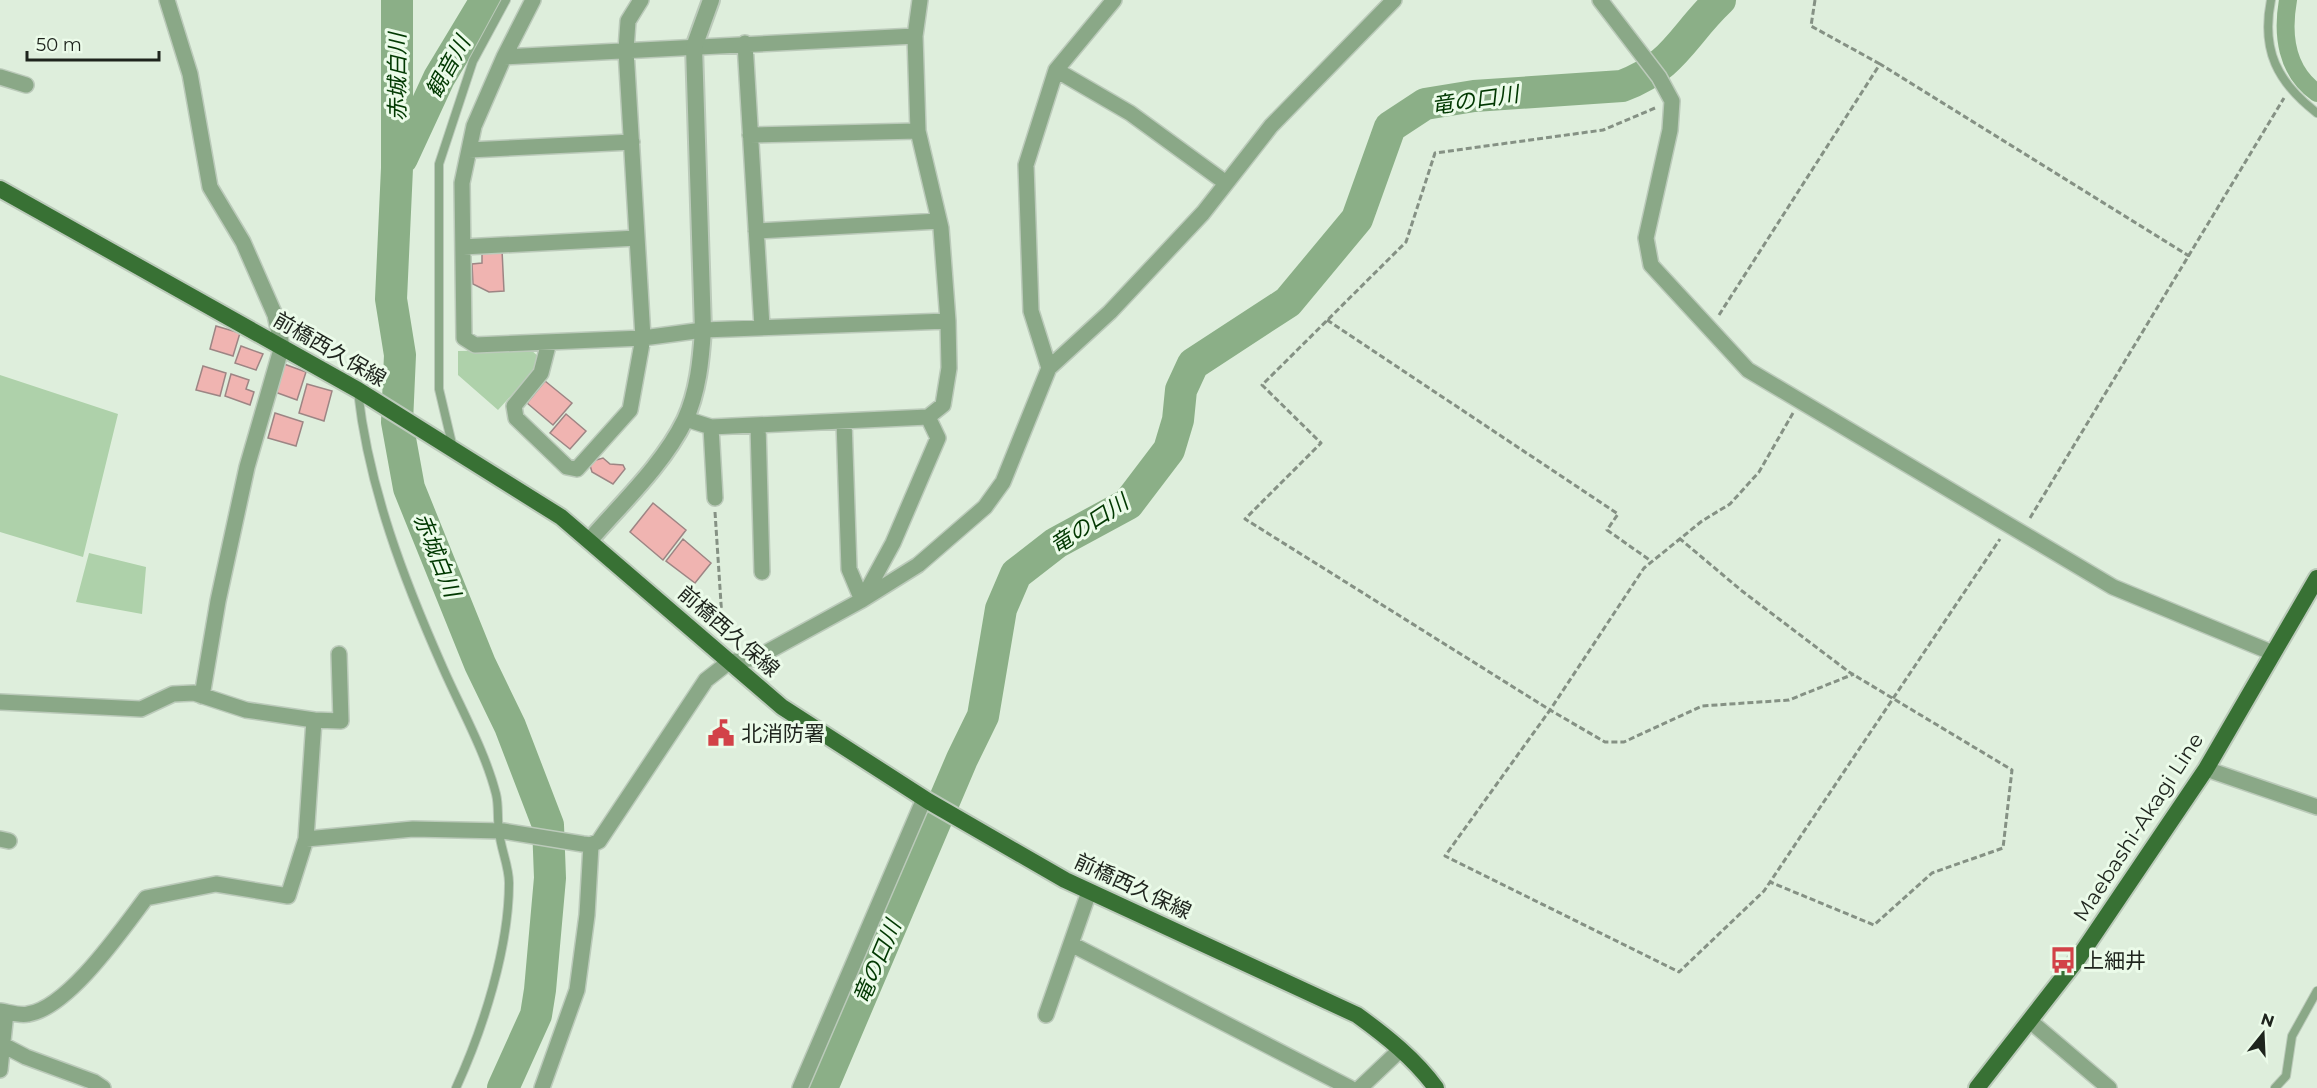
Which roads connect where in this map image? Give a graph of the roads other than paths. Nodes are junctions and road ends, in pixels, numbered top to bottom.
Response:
1 (167, 0) edge
2 (506, 0) edge
3 (533, 0) edge
4 (641, 0) edge
5 (711, 0) edge
6 (920, 0) edge
7 (1114, 0) edge
8 (1394, 0) edge
9 (1600, 0) edge
10 (2271, 0) edge
11 (915, 36) junction
12 (745, 43) junction
13 (694, 47) junction
14 (626, 50) junction
15 (504, 57) junction
16 (1056, 70) junction
17 (0, 77) edge
18 (26, 85) dead end
19 (2317, 113) edge
20 (918, 131) junction
21 (750, 135) junction
22 (632, 142) junction
23 (469, 150) junction
24 (1226, 183) junction
25 (0, 189) edge
26 (939, 221) junction
27 (756, 231) junction
28 (637, 238) junction
29 (463, 247) junction
30 (948, 321) junction
31 (762, 327) junction
32 (703, 330) junction
33 (643, 338) junction
34 (549, 342) junction
35 (282, 346) junction
36 (1049, 368) junction
37 (360, 391) junction
38 (928, 417) junction
39 (686, 419) junction
40 (844, 421) junction
41 (758, 425) junction
42 (711, 427) junction
43 (451, 448) junction
44 (714, 498) road end
45 (590, 540) junction
46 (762, 572) dead end
47 (2317, 578) edge
48 (862, 600) junction
49 (2273, 653) junction
50 (339, 654) dead end
51 (729, 662) junction
52 (202, 696) junction
53 (0, 702) edge
54 (314, 720) junction
55 (2206, 769) junction
56 (926, 800) junction
57 (2317, 807) edge
58 (501, 831) junction
59 (306, 839) junction
60 (587, 845) junction
61 (1089, 892) junction
62 (1073, 945) junction
63 (2317, 991) edge
64 (3, 1012) edge
65 (1046, 1015) dead end
66 (2030, 1021) junction
67 (3, 1046) junction
68 (1400, 1050) junction
69 (0, 1070) edge
70 (102, 1088) edge
71 (456, 1088) edge
72 (542, 1088) edge
73 (800, 1088) edge
74 (1350, 1088) edge
75 (1360, 1088) edge
76 (1436, 1088) edge
77 (1977, 1088) edge
78 (2109, 1088) edge
79 (2275, 1088) edge

1 - 35 street
2 - 43 lane
3 - 15 street
4 - 14 street
5 - 13 street
6 - 11 street
7 - 16 street
8 - 24 street
9 - 49 street
10 - 19 lane
11 - 12 street
11 - 20 street
12 - 13 street
12 - 21 street
13 - 14 street
13 - 32 street
14 - 15 street
14 - 22 street
15 - 23 street
16 - 24 street
16 - 36 street
17 - 18 street
20 - 21 street
20 - 26 street
21 - 27 street
22 - 23 street
22 - 28 street
23 - 29 street
24 - 36 street
25 - 35 main road, 前橋西久保線
26 - 27 street
26 - 30 street
27 - 31 street
28 - 29 street
28 - 33 street
29 - 34 street
30 - 31 street
30 - 38 street
31 - 32 street
32 - 33 street
32 - 39 street
33 - 34 street
33 - 34 street
35 - 37 main road, 前橋西久保線
35 - 52 street
36 - 48 street
37 - 43 main road, 前橋西久保線
37 - 58 lane
38 - 40 street
38 - 48 street
39 - 42 street
39 - 45 street
40 - 41 street
40 - 48 street
41 - 42 street
41 - 46 street
42 - 44 street
43 - 45 main road, 前橋西久保線
45 - 51 main road, 前橋西久保線
47 - 49 main road, Maebashi-Akagi Line
48 - 51 street
49 - 55 main road, Maebashi-Akagi Line
50 - 54 street
51 - 56 main road, 前橋西久保線
51 - 60 street
52 - 53 street
52 - 54 street
54 - 59 street
55 - 57 street
55 - 66 main road, Maebashi-Akagi Line
56 - 61 main road, 前橋西久保線
56 - 73 street
58 - 59 street
58 - 60 street
58 - 71 lane
59 - 64 street
60 - 72 street
61 - 62 street
61 - 68 main road, 前橋西久保線
62 - 65 street
62 - 74 street
63 - 79 lane
64 - 67 street
66 - 77 main road, Maebashi-Akagi Line
66 - 78 street
67 - 69 street
67 - 70 street
68 - 75 street
68 - 76 main road, 前橋西久保線

